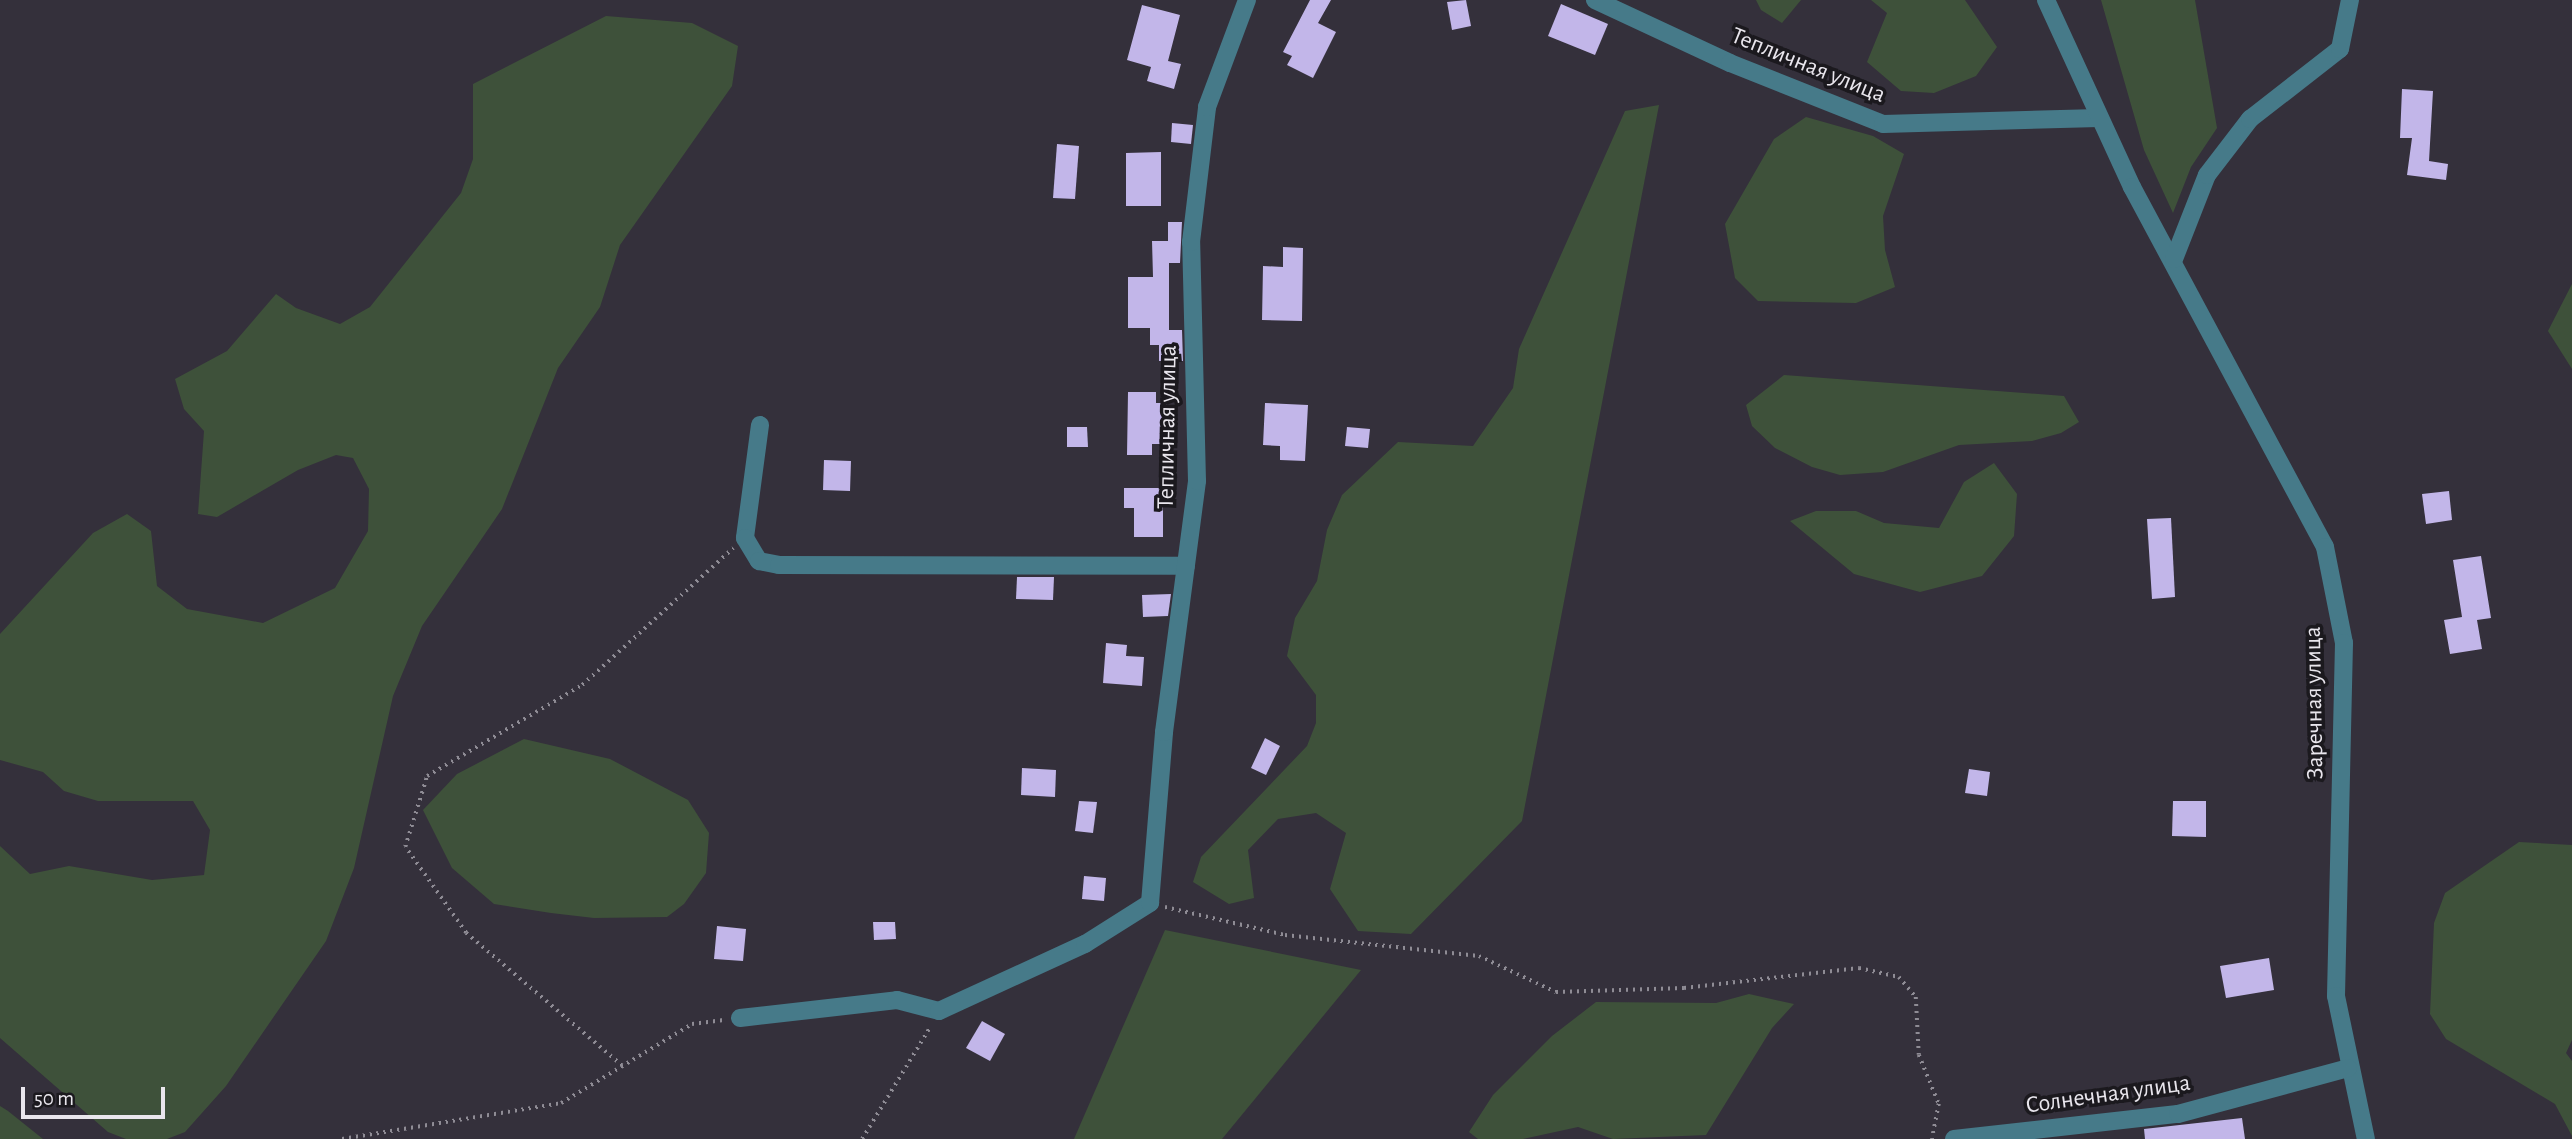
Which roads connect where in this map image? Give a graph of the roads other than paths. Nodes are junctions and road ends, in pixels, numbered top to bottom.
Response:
1 (1247, 0) edge
2 (1595, 0) edge
3 (2046, 0) edge
4 (2350, 0) edge
5 (2099, 118) junction
6 (2174, 259) junction
7 (760, 425) dead end
8 (1186, 566) junction
9 (740, 1018) road end
10 (2348, 1068) junction
11 (1954, 1139) edge
12 (2366, 1139) edge

1 - 8 street, Тепличная улица
2 - 5 street, Тепличная улица
3 - 5 street, Заречная улица
4 - 6 street
5 - 6 street, Заречная улица
6 - 10 street, Заречная улица
7 - 8 street
8 - 9 street, Тепличная улица
10 - 11 street, Солнечная улица
10 - 12 street, Заречная улица

